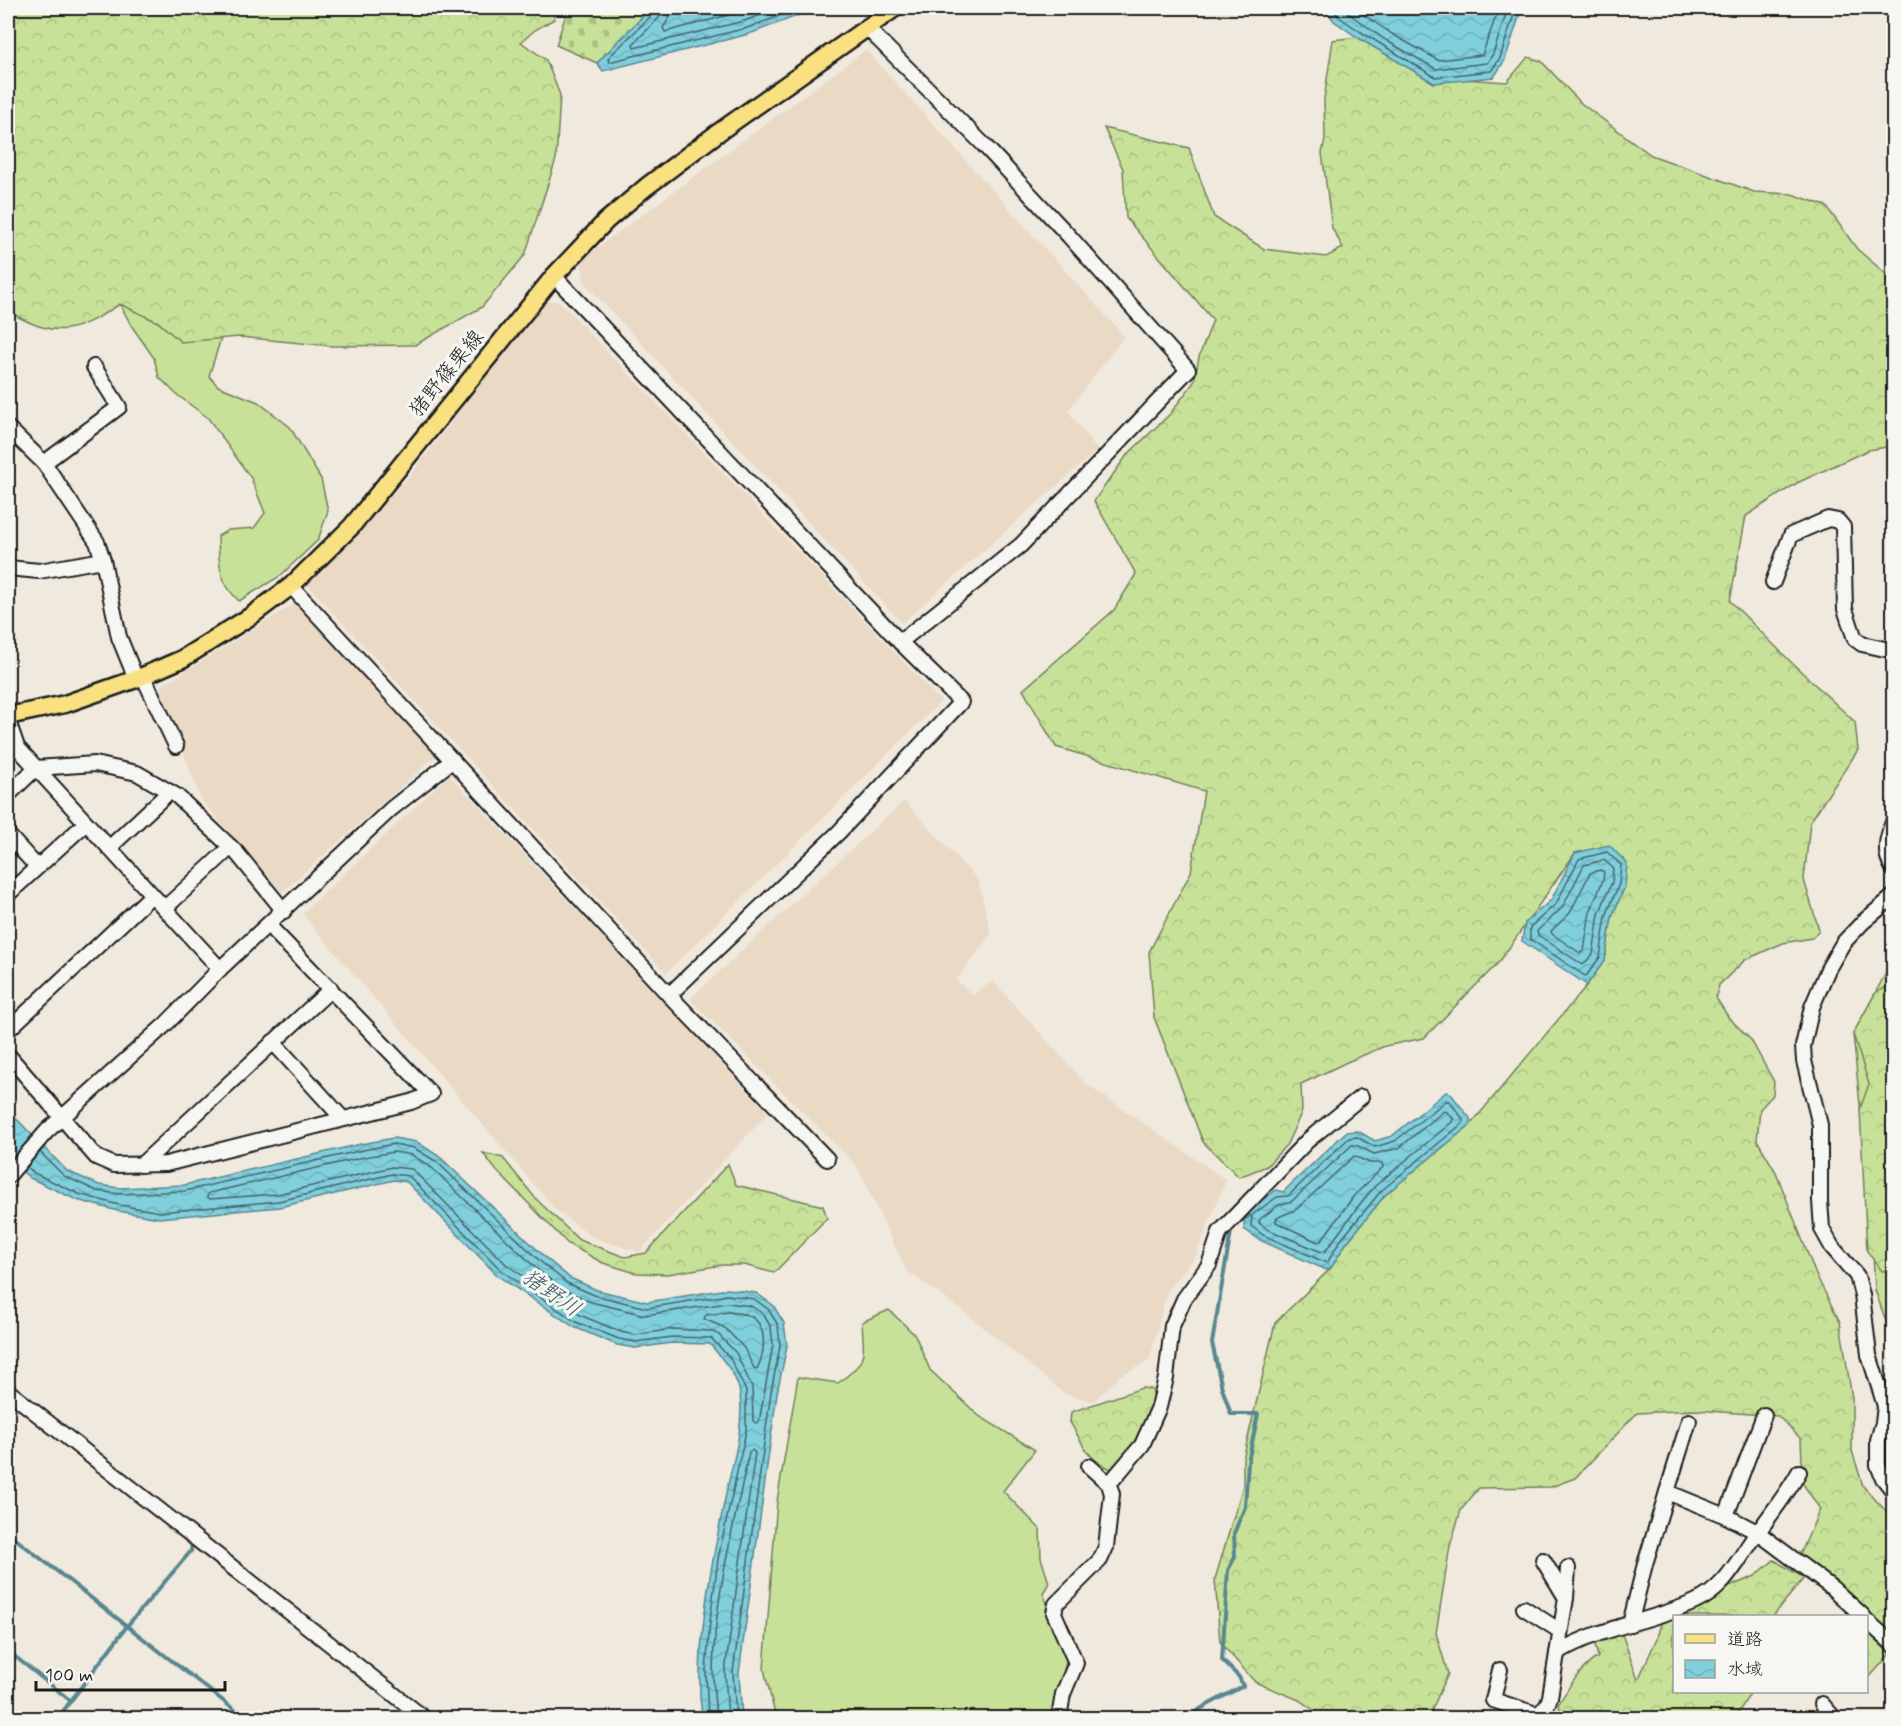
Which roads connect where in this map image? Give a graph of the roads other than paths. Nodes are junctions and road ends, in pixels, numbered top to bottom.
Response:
1 (895, 8) edge
2 (867, 28) junction
3 (555, 276) junction
4 (94, 367) dead end
5 (8, 428) edge
6 (44, 463) junction
7 (104, 560) junction
8 (8, 568) edge
9 (1773, 582) dead end
10 (291, 586) junction
11 (900, 642) junction
12 (1893, 651) edge
13 (139, 678) junction
14 (8, 716) edge
15 (8, 721) edge
16 (176, 746) dead end
17 (453, 760) junction
18 (36, 768) junction
19 (169, 792) junction
20 (8, 795) edge
21 (1893, 819) edge
22 (86, 823) junction
23 (8, 835) edge
24 (231, 847) junction
25 (109, 848) junction
26 (37, 867) junction
27 (1893, 870) edge
28 (8, 894) edge
29 (152, 895) junction
30 (1893, 896) edge
31 (165, 908) junction
32 (284, 911) junction
33 (269, 926) junction
34 (220, 969) junction
35 (331, 989) junction
36 (669, 995) junction
37 (8, 1030) edge
38 (273, 1042) junction
39 (8, 1055) edge
40 (1361, 1097) dead end
41 (62, 1119) junction
42 (343, 1119) junction
43 (827, 1159) dead end
44 (141, 1165) junction
45 (10, 1172) edge
46 (8, 1390) edge
47 (1764, 1415) dead end
48 (1689, 1421) dead end
49 (1089, 1466) dead end
50 (1799, 1472) dead end
51 (1109, 1484) junction
52 (1667, 1492) junction
53 (1893, 1492) edge
54 (1726, 1516) junction
55 (1757, 1532) junction
56 (1543, 1560) dead end
57 (1568, 1568) dead end
58 (1566, 1599) junction
59 (1524, 1608) dead end
60 (1861, 1615) edge
61 (1868, 1622) edge
62 (1630, 1624) junction
63 (1560, 1631) junction
64 (1893, 1645) edge
65 (1557, 1653) junction
66 (1500, 1670) dead end
67 (1822, 1704) dead end
68 (1537, 1717) edge
69 (424, 1719) edge
70 (1059, 1719) edge
71 (1834, 1719) edge

1 - 2 main road, 猪野篠栗線
2 - 3 main road, 猪野篠栗線
2 - 11 street
3 - 10 main road, 猪野篠栗線
3 - 11 street
4 - 6 street
5 - 6 street
6 - 7 street
7 - 8 street
7 - 13 street
9 - 12 street
10 - 13 main road, 猪野篠栗線
10 - 17 street
11 - 36 street
13 - 14 main road, 猪野篠栗線
13 - 16 street
15 - 18 street
17 - 32 street
17 - 36 street
18 - 19 street
18 - 20 street
18 - 22 street
19 - 24 street
19 - 25 street
21 - 27 street
22 - 25 street
22 - 26 street
23 - 26 street
24 - 31 street
24 - 32 street
25 - 29 street
26 - 28 street
29 - 31 street
29 - 37 street
30 - 53 street
31 - 34 street
32 - 33 street
33 - 34 street
33 - 35 street
34 - 41 street
35 - 38 street
35 - 42 street
36 - 43 street
38 - 42 street
38 - 44 street
39 - 41 street
40 - 51 street
41 - 44 street
41 - 45 street
42 - 44 street
46 - 69 street
47 - 54 street
48 - 52 street
49 - 51 street
50 - 55 street
51 - 70 street
52 - 54 street
52 - 62 street
54 - 55 street
55 - 60 street
55 - 62 street
56 - 58 street
57 - 58 street
58 - 63 street
59 - 63 street
61 - 64 street
62 - 65 street
63 - 65 street
65 - 68 street
66 - 68 street
67 - 71 street

